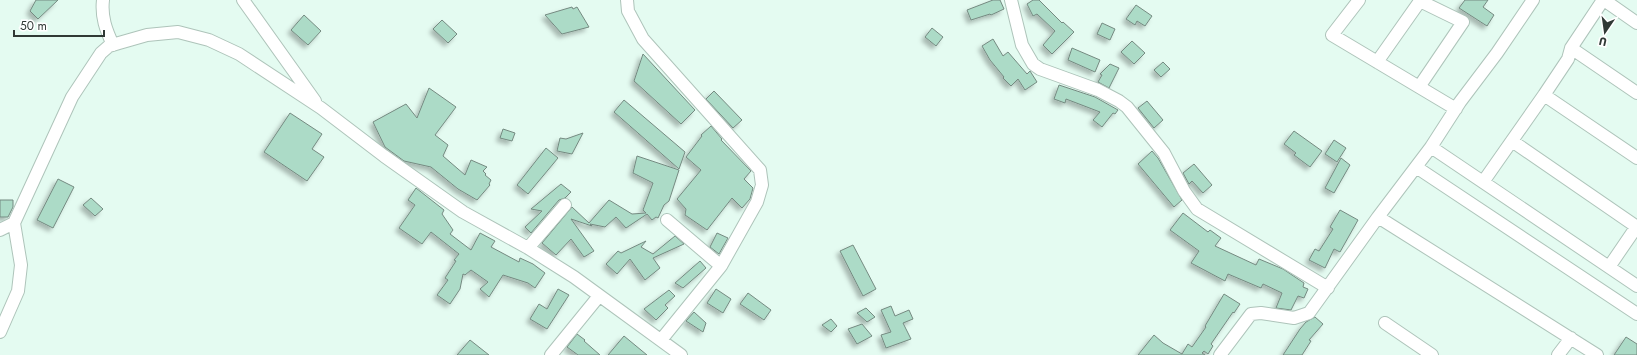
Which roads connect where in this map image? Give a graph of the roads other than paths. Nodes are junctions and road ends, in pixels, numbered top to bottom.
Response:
1 (103, 0) edge
2 (243, 0) edge
3 (627, 0) edge
4 (1012, 0) edge
5 (1359, 0) edge
6 (1533, 0) edge
7 (1604, 0) edge
8 (1637, 23) edge
9 (113, 45) junction
10 (1571, 48) junction
11 (1377, 62) junction
12 (1419, 87) junction
13 (1637, 93) edge
14 (1544, 95) junction
15 (321, 108) junction
16 (1456, 109) junction
17 (1512, 141) junction
18 (1431, 147) junction
19 (1637, 158) edge
20 (1416, 167) junction
21 (1483, 182) junction
22 (565, 205) dead end
23 (1378, 217) junction
24 (667, 220) dead end
25 (14, 223) junction
26 (1637, 226) edge
27 (0, 230) edge
28 (528, 248) junction
29 (722, 266) junction
30 (1609, 267) junction
31 (1637, 286) edge
32 (1328, 288) junction
33 (599, 296) junction
34 (1637, 314) edge
35 (1385, 323) dead end
36 (0, 332) edge
37 (1571, 338) junction
38 (661, 340) junction
39 (551, 355) edge
40 (681, 355) edge
41 (1220, 355) edge
42 (1432, 355) edge
43 (1558, 355) edge
44 (1597, 355) edge

1 - 9 street
2 - 15 street
3 - 29 street
4 - 32 street
5 - 11 street
6 - 16 street
7 - 8 street
7 - 10 street
9 - 15 street
9 - 25 street
10 - 13 street
10 - 14 street
11 - 12 street
11 - 12 street
12 - 16 street
14 - 17 street
14 - 19 street
15 - 28 street
16 - 18 street
17 - 21 street
17 - 26 street
18 - 20 street
18 - 21 street
20 - 23 street
20 - 34 street
21 - 30 street
22 - 28 street
23 - 32 street
23 - 37 street
24 - 29 street
25 - 27 street
25 - 36 street
26 - 30 street
28 - 33 street
29 - 38 street
30 - 31 street
32 - 41 street
33 - 38 street
33 - 39 street
35 - 42 street
37 - 43 street
37 - 44 street
38 - 40 street

